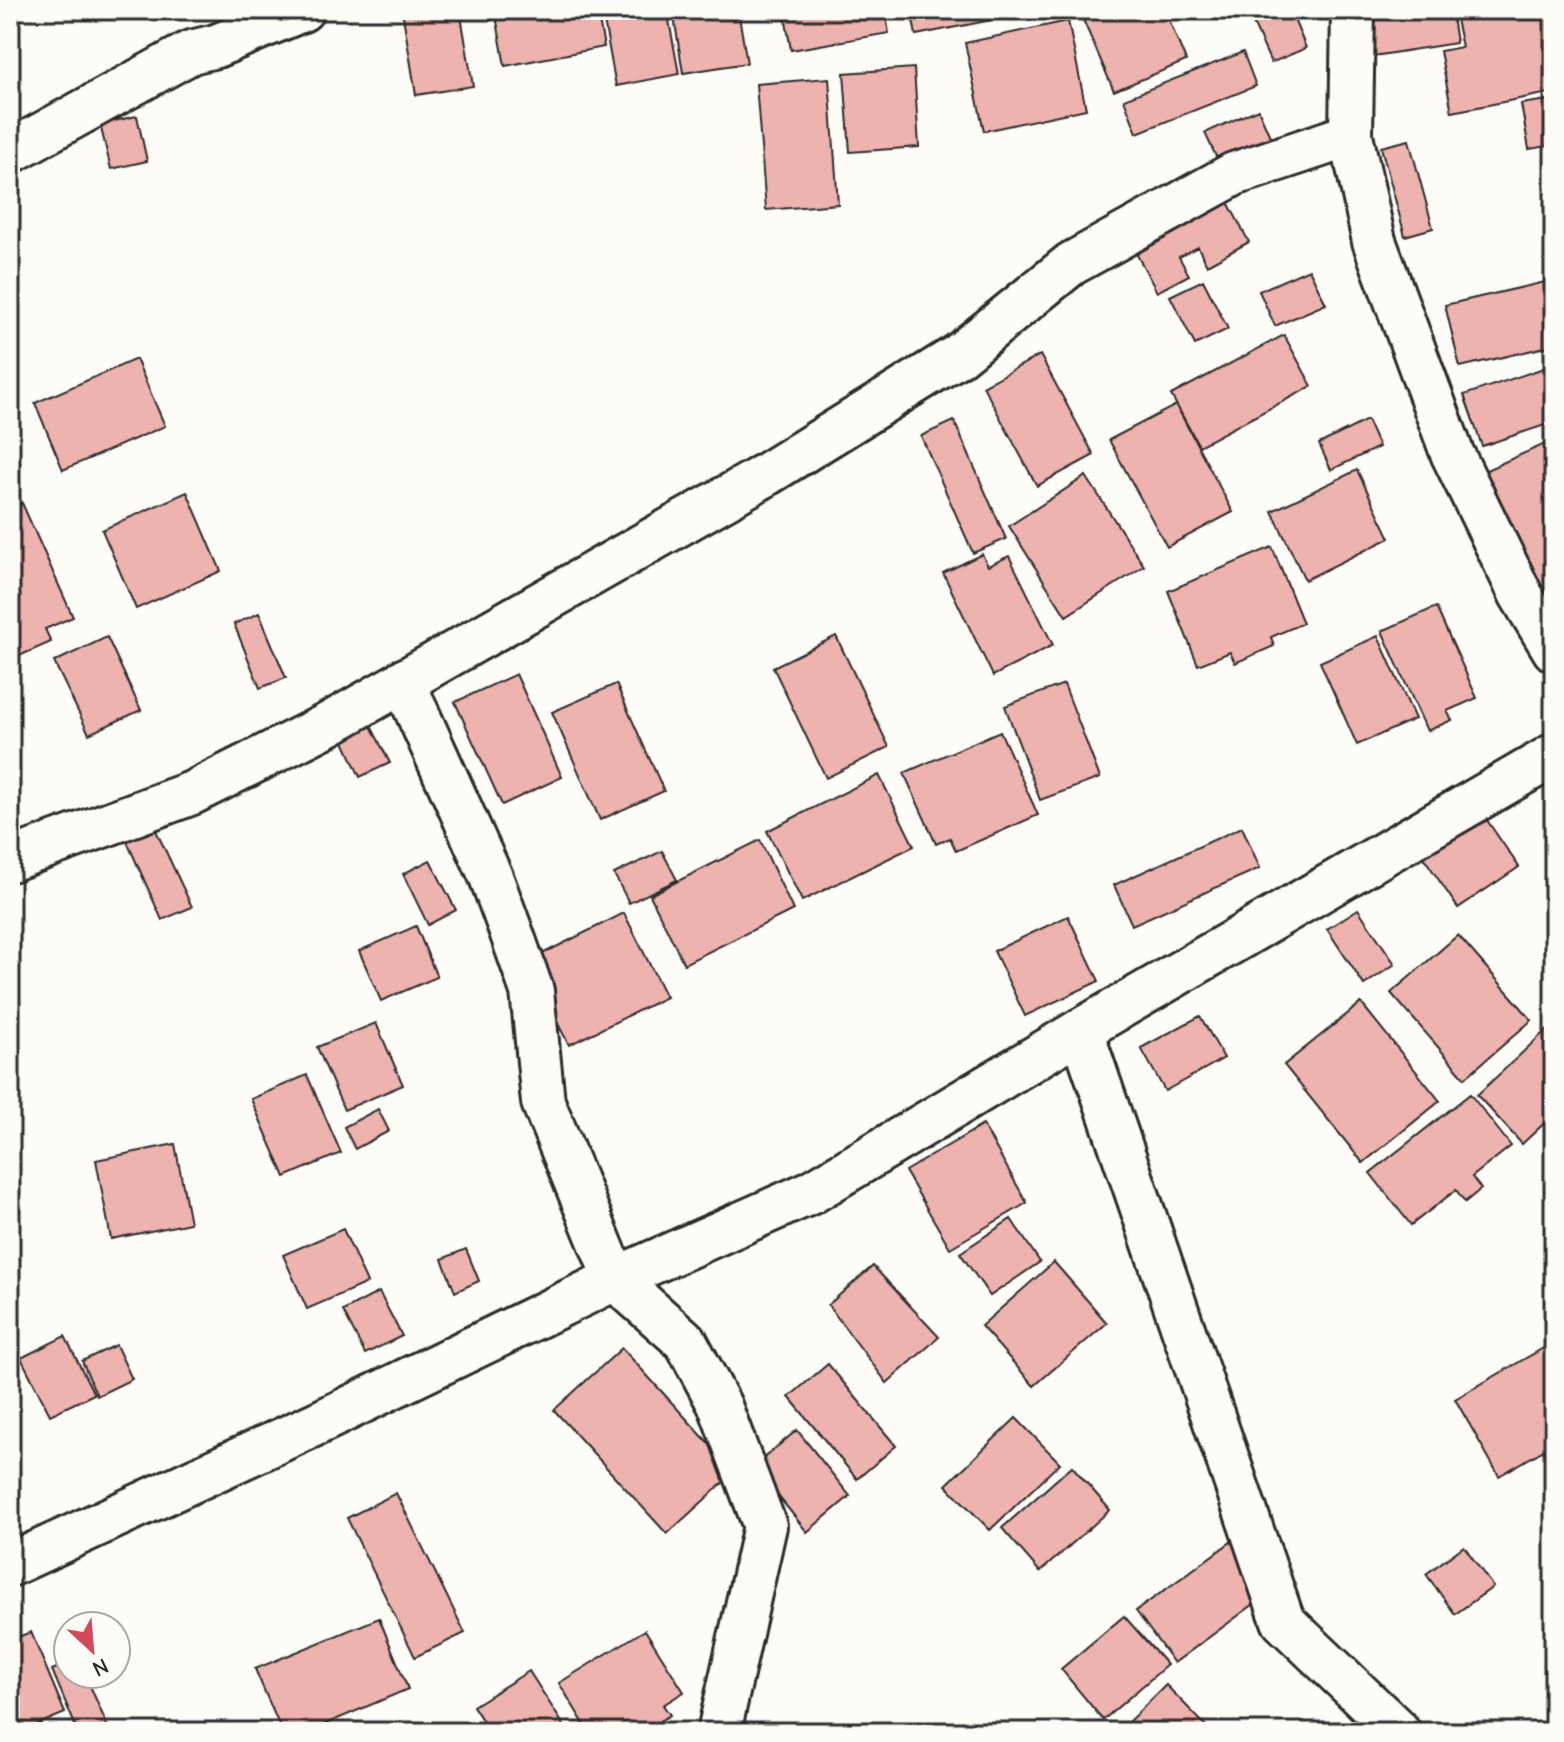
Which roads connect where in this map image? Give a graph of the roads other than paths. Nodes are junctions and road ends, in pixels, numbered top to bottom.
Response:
1 (302, 10) edge
2 (1353, 10) edge
3 (1351, 135) junction
4 (10, 152) edge
5 (1554, 650) edge
6 (403, 681) junction
7 (1554, 755) edge
8 (10, 860) edge
9 (1081, 1030) junction
10 (615, 1279) junction
11 (10, 1565) edge
12 (719, 1732) edge
13 (1399, 1732) edge

1 - 4 street
2 - 3 street
3 - 5 street
3 - 6 street
6 - 8 street
6 - 10 street
7 - 9 street
9 - 10 street
9 - 13 street
10 - 11 street
10 - 12 street

